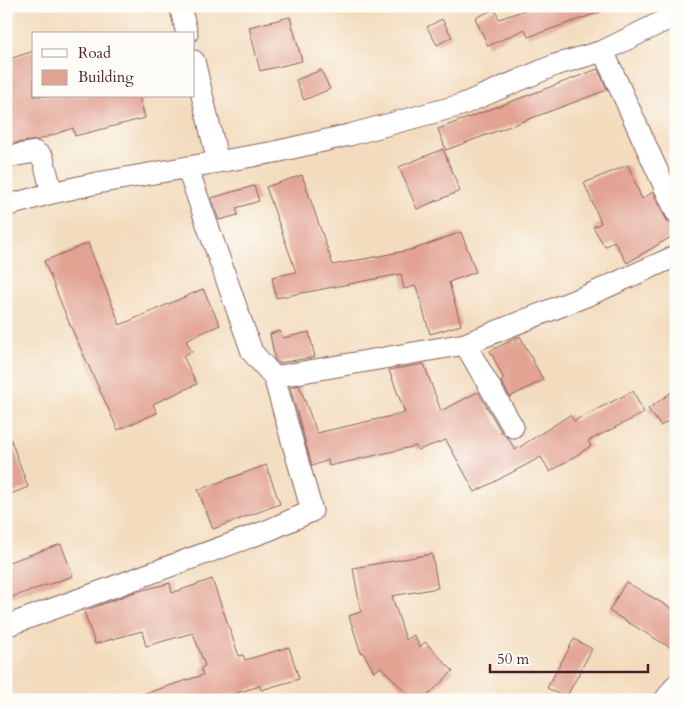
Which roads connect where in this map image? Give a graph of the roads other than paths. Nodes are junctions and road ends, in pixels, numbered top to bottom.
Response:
1 (180, 6) edge
2 (676, 16) edge
3 (186, 32) edge
4 (604, 51) junction
5 (195, 65) edge
6 (6, 157) edge
7 (218, 162) junction
8 (187, 167) junction
9 (52, 193) junction
10 (6, 206) edge
11 (676, 212) edge
12 (676, 256) edge
13 (465, 344) junction
14 (274, 377) junction
15 (513, 426) dead end
16 (6, 626) edge
17 (676, 685) edge
18 (665, 700) edge

1 - 3 street
2 - 4 street
4 - 7 street
4 - 11 street
5 - 7 street
6 - 9 street
7 - 8 street
8 - 9 street
8 - 14 street
9 - 10 street
12 - 13 street
13 - 14 street
13 - 15 street
14 - 16 street
17 - 18 street

